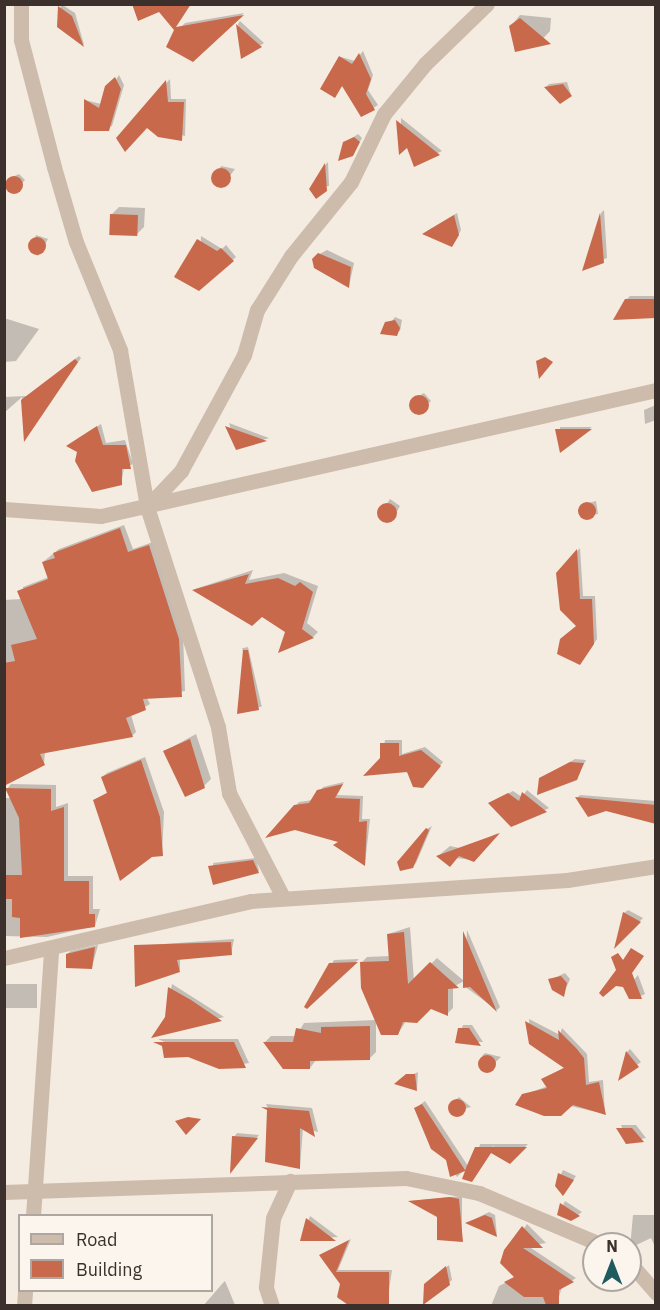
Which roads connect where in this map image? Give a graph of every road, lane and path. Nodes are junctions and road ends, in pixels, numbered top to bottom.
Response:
1 (21, 4) edge
2 (487, 4) edge
3 (656, 390) edge
4 (147, 507) junction
5 (4, 509) edge
6 (656, 866) edge
7 (283, 897) junction
8 (51, 951) junction
9 (4, 958) edge
10 (290, 1181) junction
11 (36, 1189) junction
12 (4, 1192) edge
13 (33, 1214) edge
14 (582, 1237) edge
15 (642, 1277) edge
16 (656, 1293) edge
17 (272, 1305) edge

1 - 4 street
2 - 4 street
3 - 4 street
4 - 5 street
4 - 7 street
6 - 7 street
7 - 8 street
8 - 9 street
8 - 11 street
10 - 11 street
10 - 14 street
10 - 17 street
11 - 12 street
11 - 13 street
15 - 16 street

